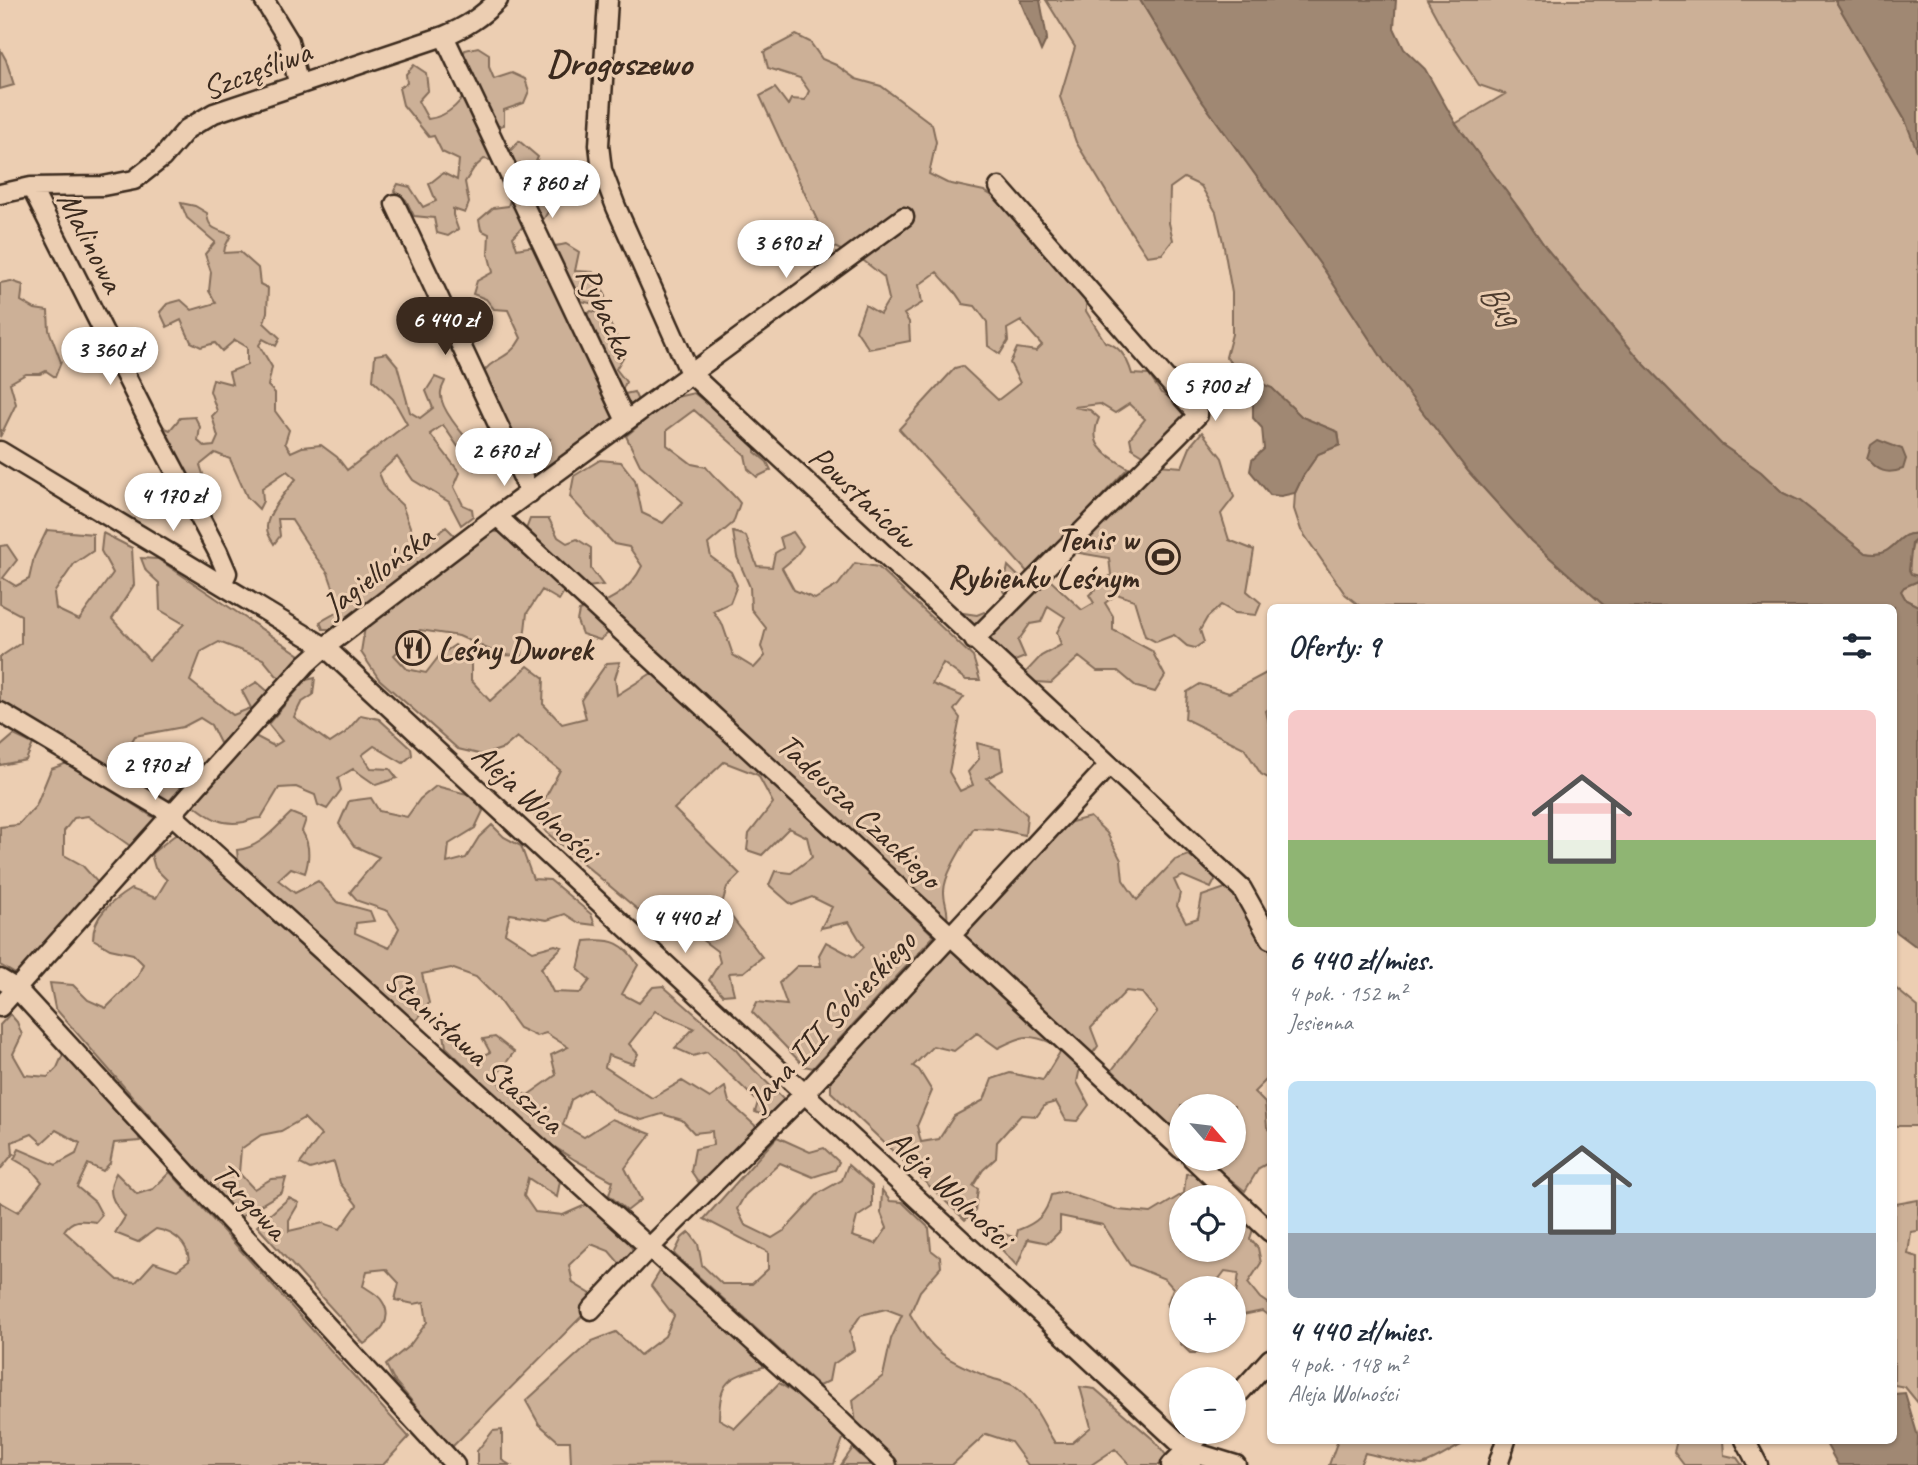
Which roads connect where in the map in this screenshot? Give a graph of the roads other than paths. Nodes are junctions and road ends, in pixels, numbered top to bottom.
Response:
1 (264, 0) edge
2 (498, 0) edge
3 (608, 0) edge
4 (444, 36) junction
5 (298, 83) junction
6 (31, 187) junction
7 (999, 187) dead end
8 (0, 194) edge
9 (395, 204) dead end
10 (904, 218) dead end
11 (690, 373) junction
12 (626, 421) junction
13 (0, 451) edge
14 (530, 493) junction
15 (497, 516) junction
16 (222, 584) junction
17 (974, 640) junction
18 (325, 648) junction
19 (0, 712) edge
20 (1108, 765) junction
21 (170, 814) junction
22 (950, 934) junction
23 (1267, 934) edge
24 (0, 978) edge
25 (17, 989) junction
26 (0, 1007) edge
27 (805, 1093) junction
28 (1169, 1138) edge
29 (1206, 1171) edge
30 (1220, 1185) edge
31 (1246, 1209) edge
32 (1267, 1229) edge
33 (649, 1248) junction
34 (591, 1310) dead end
35 (1267, 1362) edge
36 (1246, 1386) edge
37 (1505, 1444) edge
38 (1747, 1444) edge
39 (1189, 1457) edge
40 (455, 1465) edge
41 (887, 1465) edge
42 (1171, 1465) edge
43 (1236, 1465) edge
44 (1498, 1465) edge
45 (1758, 1465) edge

1 - 5 street
2 - 4 street, Szczęśliwa
3 - 11 street, Powstańców
4 - 5 street, Szczęśliwa
4 - 12 street, Rybacka
5 - 6 street, Szczęśliwa
6 - 8 street, Szczęśliwa
6 - 16 street, Malinowa
7 - 17 street
9 - 14 street
10 - 11 street, Jagiellońska
11 - 12 street, Jagiellońska
11 - 17 street, Powstańców
12 - 14 street, Jagiellońska
13 - 16 street, Aleja Wolności
14 - 15 street, Jagiellońska
15 - 18 street, Jagiellońska
15 - 22 street, Tadeusza Czackiego
16 - 18 street, Aleja Wolności
17 - 20 street, Powstańców
18 - 21 street, Jagiellońska
18 - 27 street, Aleja Wolności
19 - 21 street, Stanisława Staszica
20 - 22 street, Jana III Sobieskiego
20 - 23 street, Powstańców
21 - 25 street, Jagiellońska
21 - 33 street, Stanisława Staszica
22 - 27 street, Jana III Sobieskiego
22 - 28 street, Tadeusza Czackiego
24 - 25 street, Targowa
25 - 26 street, Jagiellońska
25 - 40 street, Targowa
27 - 33 street, Jana III Sobieskiego
27 - 39 street, Aleja Wolności
29 - 30 street
31 - 32 street
33 - 34 street, Jana III Sobieskiego
33 - 41 street, Stanisława Staszica
35 - 36 street
37 - 44 street
38 - 45 street
39 - 42 street
39 - 43 street

